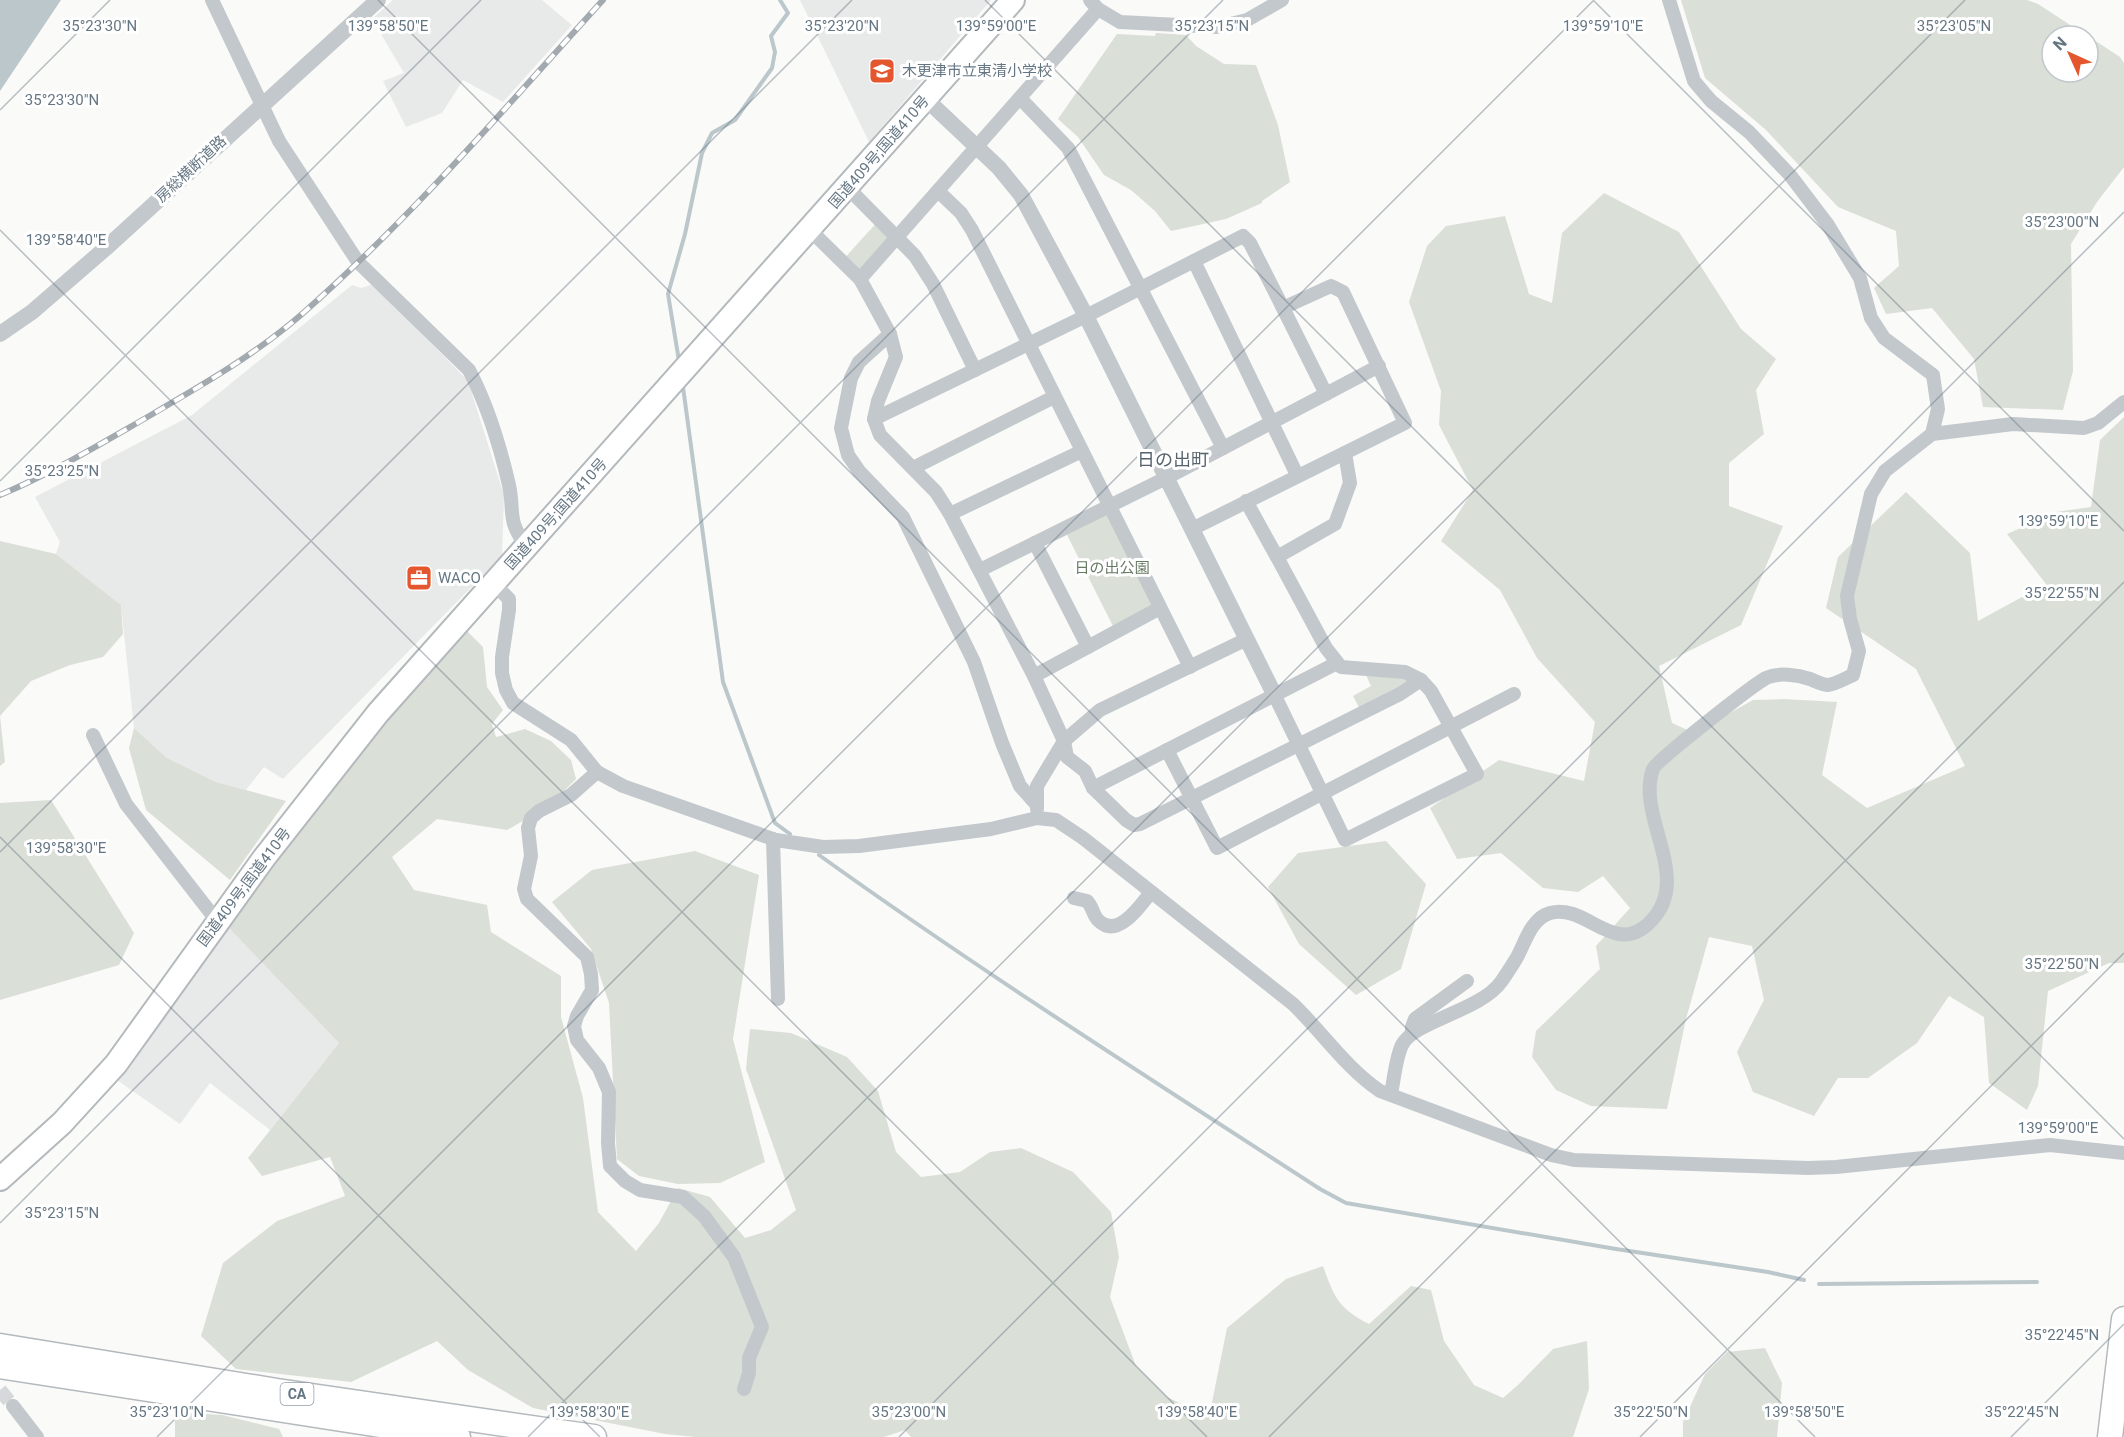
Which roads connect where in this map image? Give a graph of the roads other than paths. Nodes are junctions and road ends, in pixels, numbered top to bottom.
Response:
1 (212, 0) edge
2 (378, 0) edge
3 (1013, 0) edge
4 (1282, 0) edge
5 (1669, 0) edge
6 (1094, 5) edge
7 (1020, 98) junction
8 (926, 99) junction
9 (261, 105) junction
10 (978, 147) junction
11 (847, 188) junction
12 (938, 191) junction
13 (810, 230) junction
14 (898, 237) junction
15 (1194, 261) junction
16 (860, 279) junction
17 (1141, 289) junction
18 (1282, 306) junction
19 (1086, 316) junction
20 (0, 334) edge
21 (890, 334) junction
22 (1028, 345) junction
23 (1379, 366) junction
24 (975, 370) junction
25 (1326, 394) junction
26 (1054, 397) junction
27 (2124, 402) edge
28 (874, 419) junction
29 (1272, 422) junction
30 (1932, 434) junction
31 (1223, 448) junction
32 (1082, 451) junction
33 (1345, 453) junction
34 (913, 468) junction
35 (1297, 475) junction
36 (1166, 478) junction
37 (1246, 501) junction
38 (1109, 506) junction
39 (950, 514) junction
40 (1192, 528) junction
41 (1035, 543) junction
42 (527, 547) junction
43 (1276, 557) junction
44 (980, 570) junction
45 (494, 584) junction
46 (1160, 608) junction
47 (1247, 639) junction
48 (1088, 647) junction
49 (1337, 663) junction
50 (1190, 667) junction
51 (1034, 676) junction
52 (1421, 680) junction
53 (1274, 694) junction
54 (1514, 694) dead end
55 (1451, 728) junction
56 (93, 735) dead end
57 (1064, 741) junction
58 (1299, 745) junction
59 (1167, 750) junction
60 (597, 772) junction
61 (1093, 788) junction
62 (1322, 793) junction
63 (1191, 798) junction
64 (1037, 811) junction
65 (773, 839) junction
66 (1151, 892) junction
67 (1074, 898) dead end
68 (217, 921) junction
69 (1467, 981) dead end
70 (778, 999) dead end
71 (1412, 1034) junction
72 (1391, 1094) junction
73 (2124, 1153) edge
74 (0, 1179) edge
75 (2124, 1319) edge
76 (0, 1346) edge
77 (0, 1366) edge
78 (744, 1389) dead end
79 (13, 1406) tunnel mouth
80 (2111, 1429) edge
81 (37, 1437) edge
82 (458, 1437) edge
83 (594, 1437) edge

1 - 9 street
2 - 9 street, 房総横断道路
3 - 8 highway, 国道409号;国道410号
4 - 6 street
5 - 30 street
6 - 7 street
7 - 10 street
7 - 17 street
8 - 10 street
8 - 11 highway, 国道409号;国道410号
9 - 20 street, 房総横断道路
9 - 42 street
10 - 12 street
10 - 19 street
11 - 13 highway, 国道409号;国道410号
11 - 14 street
12 - 14 street
12 - 22 street
13 - 16 street
13 - 42 highway, 国道409号;国道410号
14 - 16 street
14 - 24 street
15 - 17 street
15 - 18 street
15 - 29 street
16 - 21 street
17 - 19 street
17 - 31 street
18 - 23 street
18 - 25 street
19 - 22 street
19 - 36 street
21 - 28 street
21 - 64 street
22 - 24 street
22 - 26 street
23 - 25 street
23 - 33 street
24 - 28 street
25 - 29 street
26 - 32 street
26 - 34 street
27 - 30 street
28 - 34 street
29 - 31 street
29 - 35 street
30 - 71 street
31 - 36 street
32 - 38 street
32 - 39 street
33 - 35 street
33 - 43 street
34 - 39 street
35 - 37 street
36 - 38 street
36 - 40 street
37 - 40 street
37 - 43 street
38 - 41 street
38 - 46 street
39 - 44 street
40 - 47 street
41 - 44 street
41 - 48 street
42 - 45 highway, 国道409号;国道410号
43 - 49 street
44 - 51 street
45 - 60 street
45 - 68 highway, 国道409号;国道410号
46 - 48 street
46 - 50 street
47 - 50 street
47 - 53 street
48 - 51 street
49 - 52 street
49 - 53 street
50 - 57 street
51 - 57 street
52 - 55 street
52 - 58 street
53 - 58 street
53 - 59 street
54 - 55 street
55 - 62 street
55 - 62 street
56 - 68 street
57 - 61 street
57 - 64 street
58 - 62 street
58 - 63 street
59 - 61 street
59 - 63 street
60 - 65 street
60 - 78 street
61 - 63 street
62 - 63 street
64 - 65 street
64 - 66 street
65 - 70 street
66 - 67 street
66 - 72 street
68 - 74 highway, 国道409号;国道410号
69 - 71 street
71 - 72 street
72 - 73 street
75 - 80 highway
76 - 83 highway, CA
77 - 82 highway, CA
79 - 81 street

